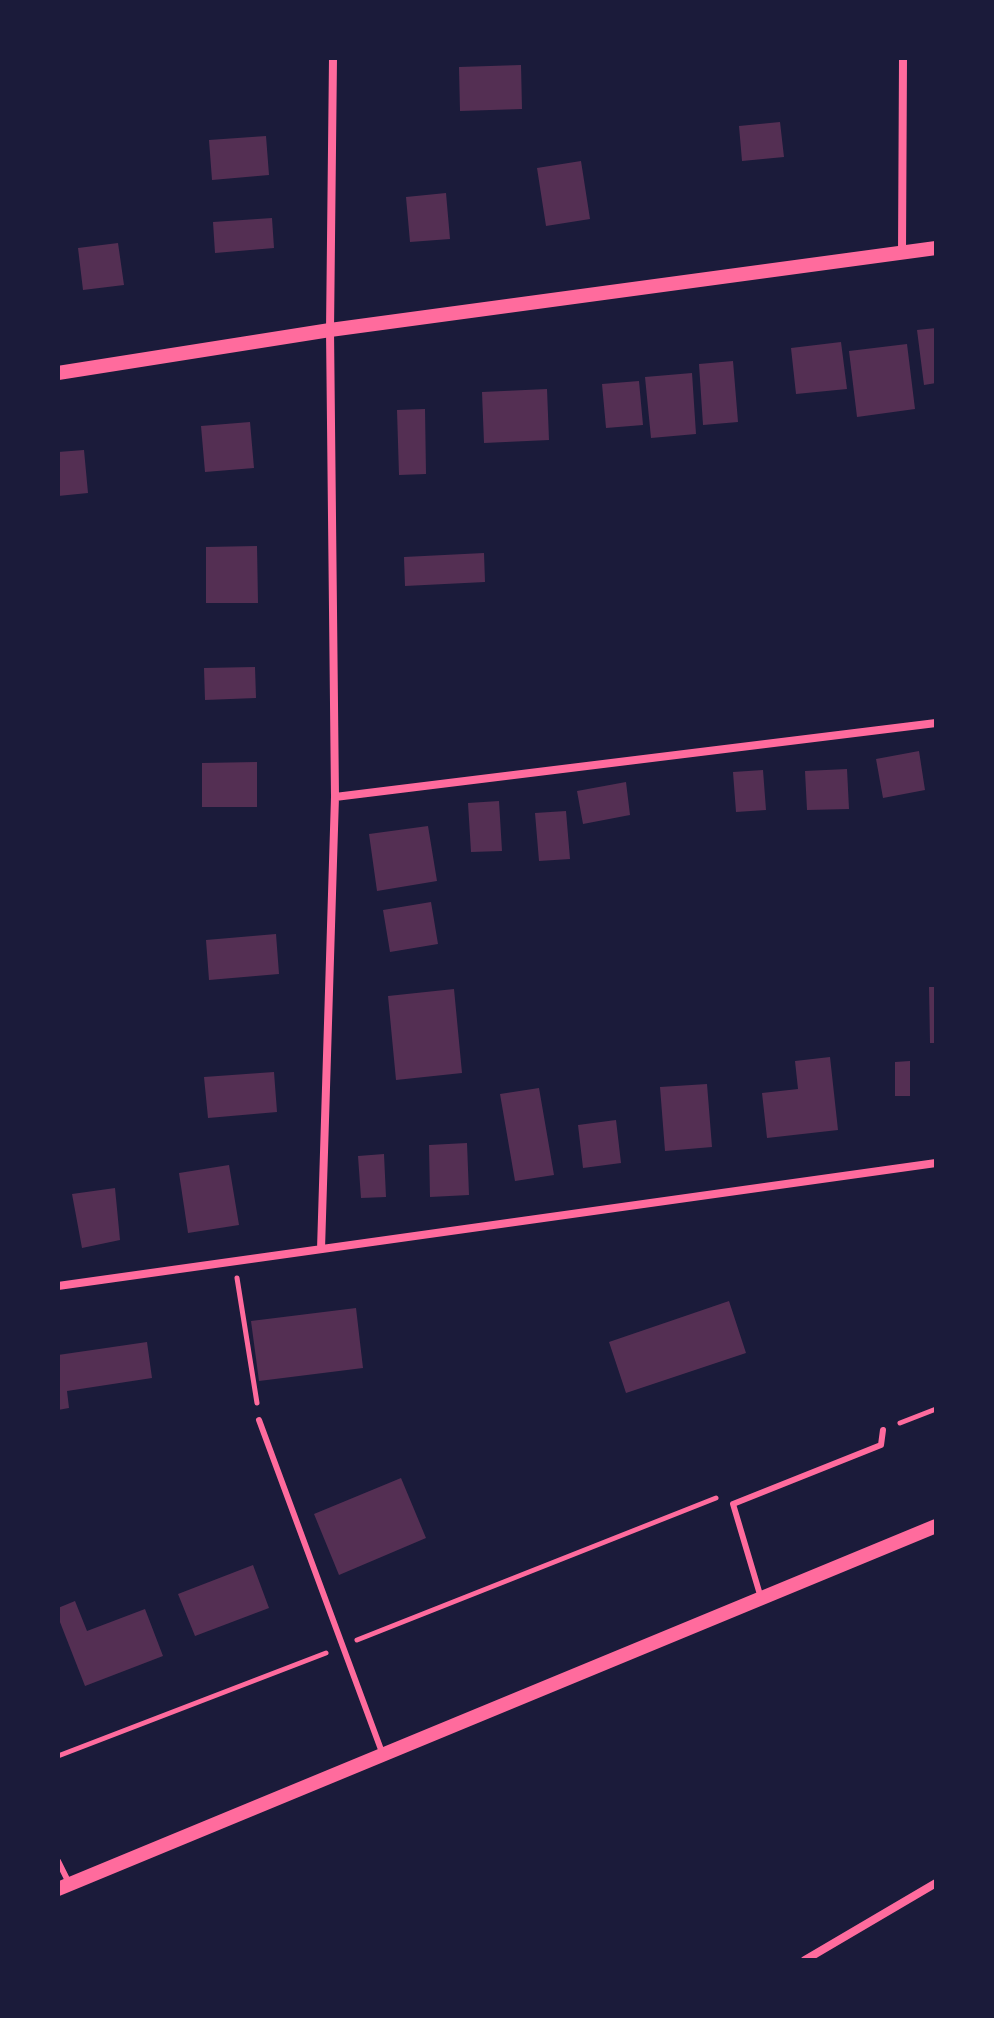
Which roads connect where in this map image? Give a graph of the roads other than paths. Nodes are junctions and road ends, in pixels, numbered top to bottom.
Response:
1 (333, 58) edge
2 (903, 58) edge
3 (936, 248) edge
4 (902, 252) junction
5 (330, 330) junction
6 (58, 373) edge
7 (936, 723) edge
8 (335, 797) junction
9 (936, 1163) edge
10 (321, 1249) junction
11 (58, 1286) edge
12 (259, 1420) road end
13 (883, 1430) road end
14 (936, 1526) edge
15 (761, 1599) junction
16 (383, 1755) junction
17 (58, 1861) edge
18 (936, 1883) edge
19 (64, 1887) edge
20 (805, 1960) edge

1 - 5 street
2 - 4 street
3 - 4 street
4 - 5 street
5 - 6 street
5 - 8 street
7 - 8 street
8 - 10 street
9 - 10 street
10 - 11 street
12 - 16 lane
13 - 15 lane
14 - 15 street
15 - 16 street
16 - 19 street
17 - 19 lane
18 - 20 street

